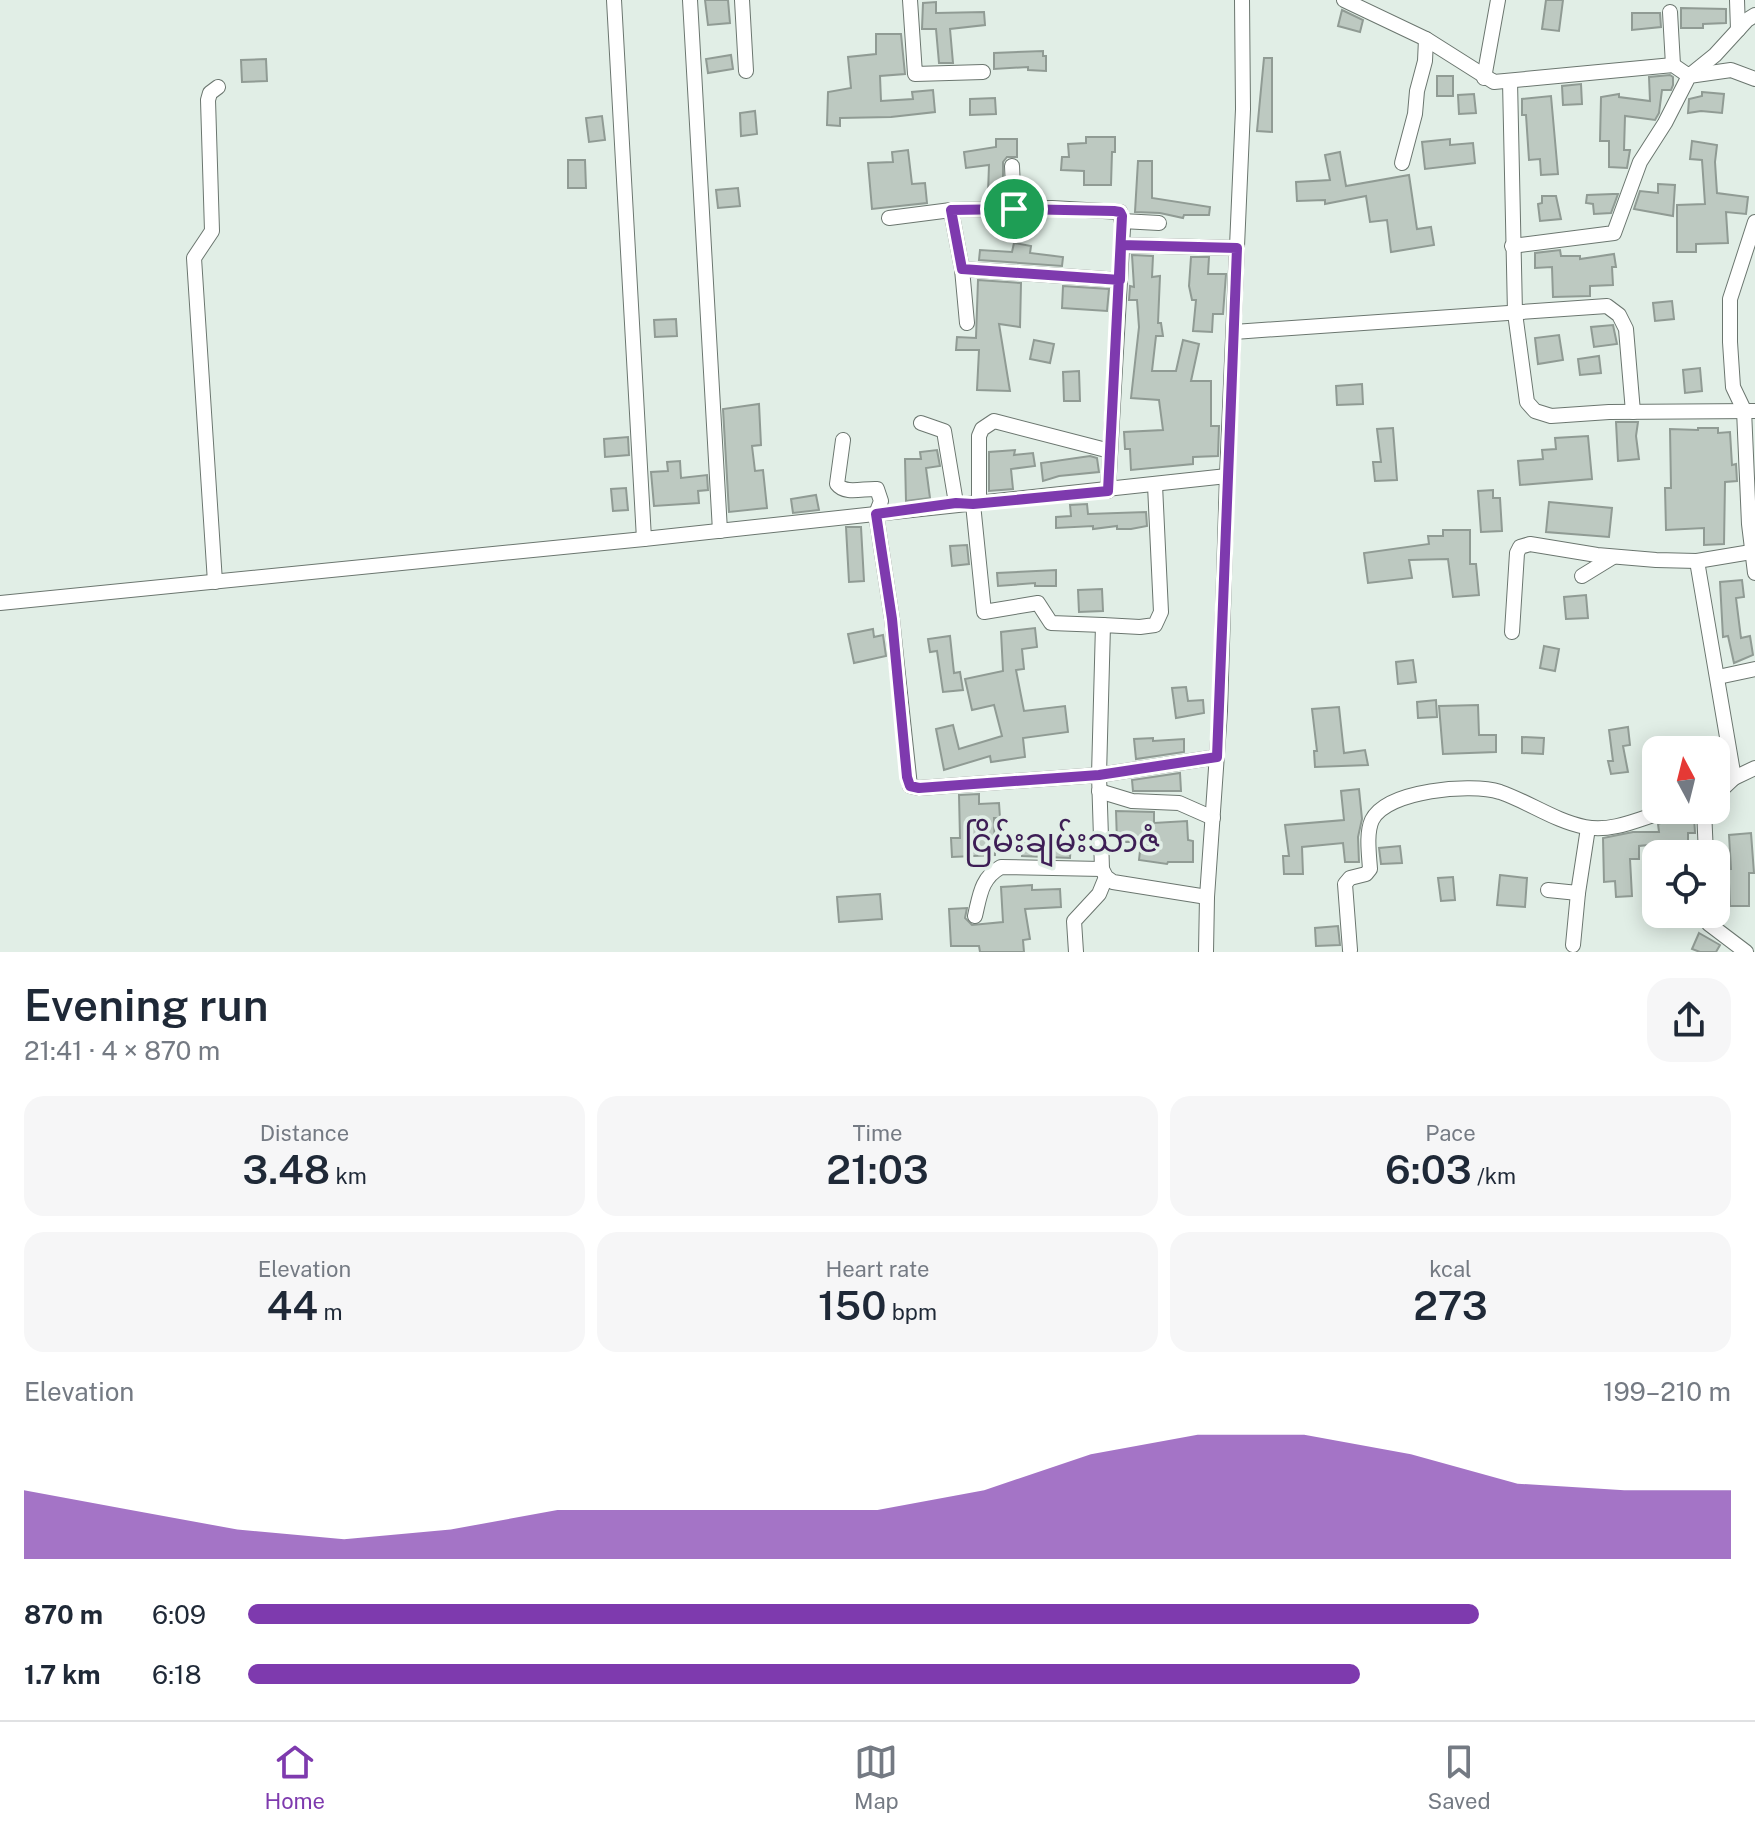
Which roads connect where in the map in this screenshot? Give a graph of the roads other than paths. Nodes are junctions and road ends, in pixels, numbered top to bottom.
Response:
1 (614, 0) edge
2 (690, 0) edge
3 (742, 0) edge
4 (910, 0) edge
5 (1242, 0) edge
6 (1344, 0) edge
7 (1498, 0) edge
8 (1737, 0) edge
9 (1670, 12) dead end
10 (1755, 15) edge
11 (1738, 30) junction
12 (1426, 39) junction
13 (1673, 65) junction
14 (746, 71) dead end
15 (983, 72) dead end
16 (1689, 76) junction
17 (1484, 78) junction
18 (1755, 79) edge
19 (1510, 81) junction
20 (218, 87) dead end
21 (1402, 163) dead end
22 (1012, 166) dead end
23 (1014, 209) junction
24 (951, 210) junction
25 (889, 218) dead end
26 (1122, 221) junction
27 (1755, 222) edge
28 (1159, 223) dead end
29 (1121, 245) junction
30 (1512, 246) junction
31 (1237, 248) junction
32 (962, 269) junction
33 (1120, 280) junction
34 (1515, 313) junction
35 (967, 323) dead end
36 (1234, 332) junction
37 (1750, 411) edge
38 (1633, 412) junction
39 (921, 423) dead end
40 (843, 440) dead end
41 (1110, 451) junction
42 (1227, 476) junction
43 (1155, 485) junction
44 (1752, 490) edge
45 (1108, 491) junction
46 (956, 503) junction
47 (976, 504) junction
48 (876, 514) junction
49 (720, 531) junction
50 (644, 539) junction
51 (1751, 552) junction
52 (1613, 556) junction
53 (1697, 561) junction
54 (1755, 573) edge
55 (1582, 576) dead end
56 (215, 582) junction
57 (0, 603) edge
58 (1103, 625) junction
59 (1512, 632) dead end
60 (1755, 669) edge
61 (1718, 677) junction
62 (1217, 757) junction
63 (1755, 768) edge
64 (1734, 778) junction
65 (1730, 782) edge
66 (1099, 783) junction
67 (1213, 818) junction
68 (1642, 818) edge
69 (1588, 828) junction
70 (1104, 873) junction
71 (1548, 890) dead end
72 (1578, 893) junction
73 (1207, 897) junction
74 (975, 916) dead end
75 (1714, 928) edge
76 (1573, 945) dead end
77 (1350, 950) edge
78 (1076, 952) edge
79 (1206, 952) edge
80 (1746, 952) edge

1 - 50 street
2 - 49 street
3 - 14 street
4 - 15 street
5 - 31 street
6 - 12 street
7 - 17 street
8 - 11 street
9 - 13 street
10 - 11 street
11 - 16 street
12 - 17 street
12 - 21 street
13 - 16 street
13 - 19 street
16 - 18 street
16 - 30 street
17 - 19 street
19 - 30 street
20 - 56 street
22 - 23 street
23 - 24 street
23 - 26 street
24 - 25 street
24 - 32 street
26 - 28 street
26 - 29 street
27 - 37 street
29 - 31 street
29 - 33 street
30 - 34 street
31 - 36 street
32 - 33 street
32 - 35 street
33 - 41 street
34 - 36 street
34 - 38 street
34 - 38 street
36 - 42 street
37 - 38 street
37 - 44 street
39 - 46 street
40 - 48 street
41 - 45 street
41 - 47 street
42 - 43 street
42 - 62 street
43 - 45 street
43 - 58 street
44 - 51 street
45 - 47 street
46 - 47 street
46 - 48 street
47 - 58 street
48 - 49 street
48 - 66 street
49 - 50 street
50 - 56 street
51 - 53 street
51 - 54 street
52 - 53 street
52 - 55 street
52 - 59 street
53 - 61 street
56 - 57 street
58 - 66 street
60 - 61 street
61 - 64 street
62 - 66 street
62 - 67 street
63 - 64 street
64 - 65 street
66 - 67 street
66 - 70 street
67 - 73 street
68 - 69 street
69 - 72 street
69 - 77 street
70 - 73 street
70 - 74 street
70 - 78 street
71 - 72 street
72 - 76 street
73 - 79 street
75 - 80 street

